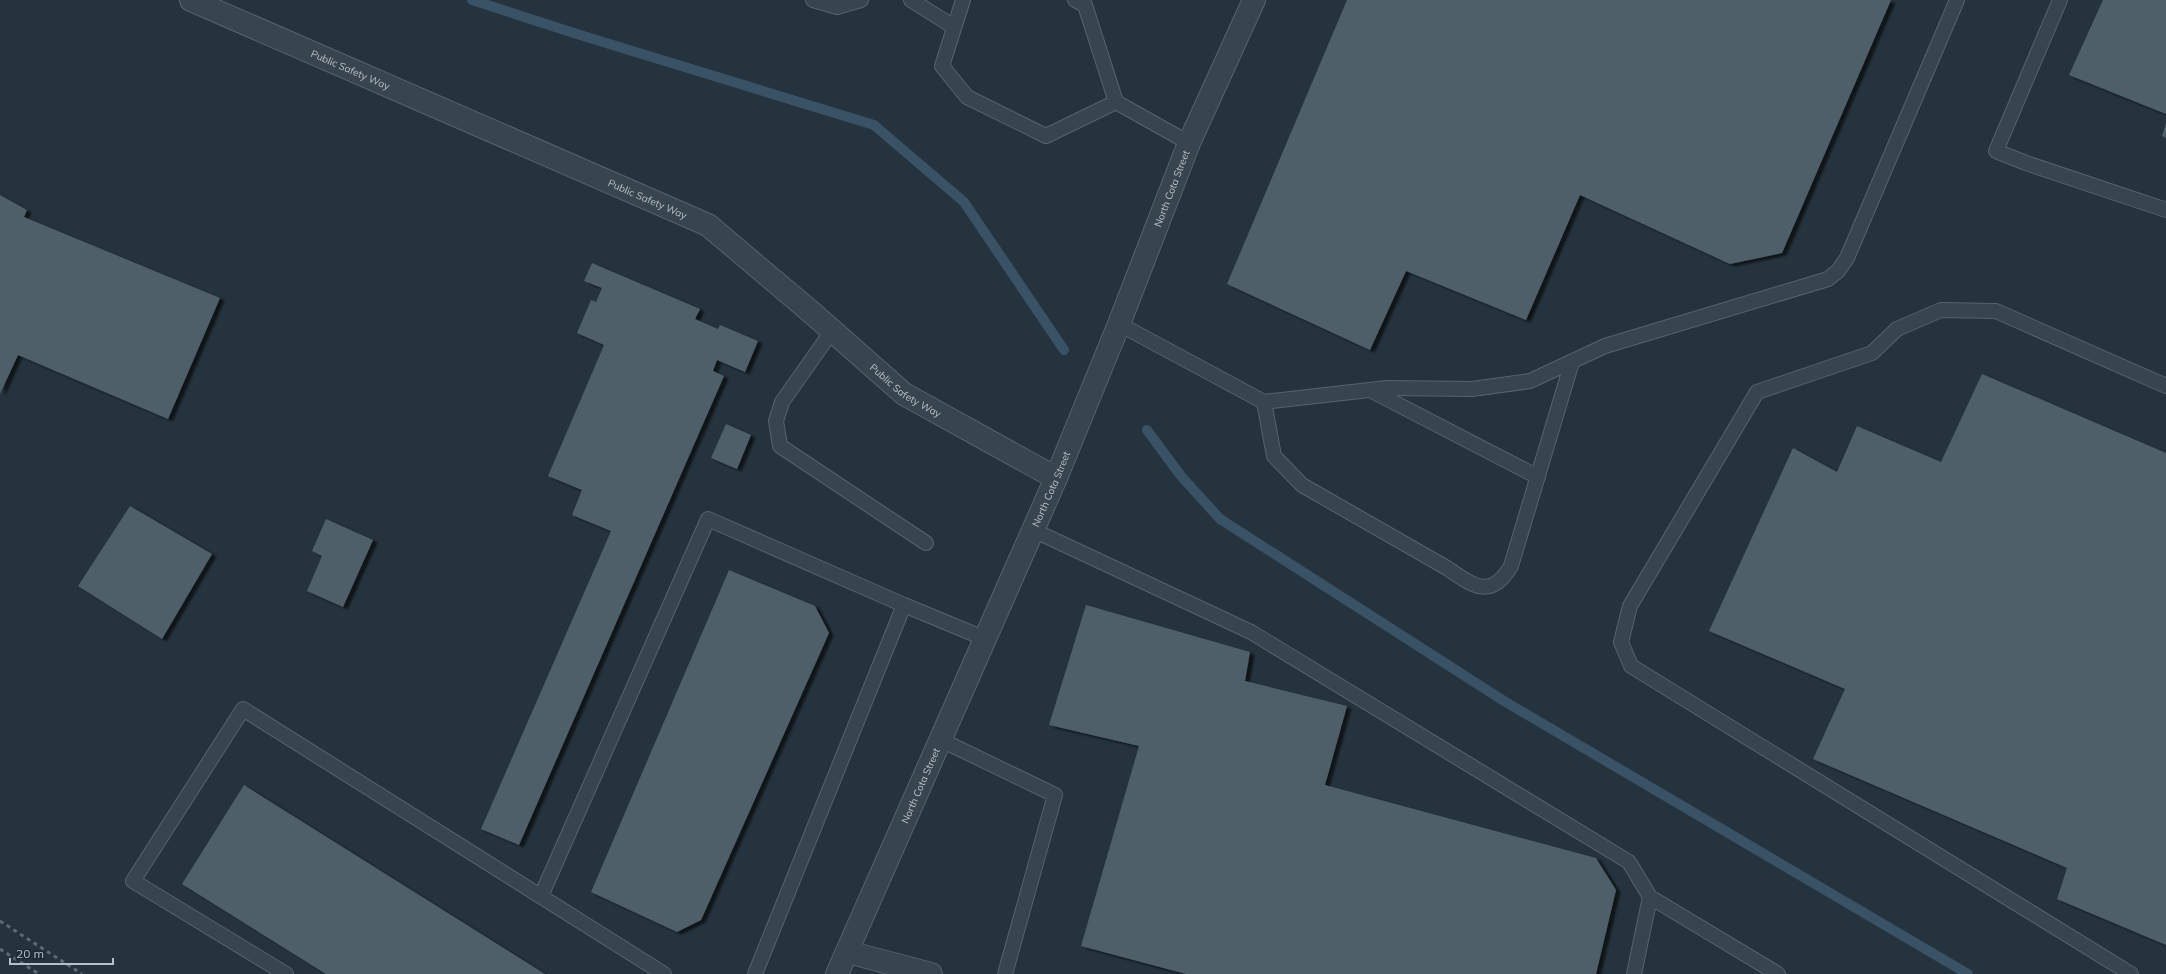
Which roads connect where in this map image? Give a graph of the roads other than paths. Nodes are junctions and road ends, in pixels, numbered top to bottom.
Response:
1 (191, 0) edge
2 (813, 0) edge
3 (861, 0) edge
4 (911, 0) edge
5 (963, 0) edge
6 (1075, 0) edge
7 (1254, 0) edge
8 (1957, 0) edge
9 (2060, 0) edge
10 (954, 27) junction
11 (1116, 102) junction
12 (1189, 143) junction
13 (2166, 210) edge
14 (1120, 324) junction
15 (832, 331) junction
16 (1572, 362) junction
17 (2166, 386) edge
18 (1370, 390) junction
19 (1264, 402) junction
20 (1538, 477) junction
21 (1056, 478) junction
22 (1033, 530) junction
23 (926, 543) dead end
24 (904, 605) junction
25 (986, 639) junction
26 (941, 740) junction
27 (541, 896) junction
28 (1650, 897) junction
29 (848, 952) junction
30 (286, 974) edge
31 (664, 974) edge
32 (755, 974) edge
33 (837, 974) edge
34 (931, 974) edge
35 (1005, 974) edge
36 (1634, 974) edge
37 (1778, 974) edge
38 (2131, 974) edge

1 - 15 street, Public Safety Way
2 - 3 lane
4 - 10 lane
5 - 10 lane
6 - 11 lane
7 - 12 street, North Cota Street
8 - 16 lane
9 - 13 lane
10 - 11 lane
11 - 12 lane
12 - 14 street, North Cota Street
14 - 19 lane
14 - 21 street, North Cota Street
15 - 21 street, Public Safety Way
15 - 23 lane
16 - 18 lane
16 - 20 lane
17 - 38 lane
18 - 19 lane
18 - 20 lane
19 - 20 lane
21 - 22 street, North Cota Street
22 - 25 street, North Cota Street
22 - 28 lane
24 - 25 lane
24 - 27 lane
24 - 32 lane
25 - 26 street, North Cota Street
26 - 29 street, North Cota Street
26 - 35 lane
27 - 30 lane
27 - 31 lane
28 - 36 lane
28 - 37 lane
29 - 33 street, North Cota Street
29 - 34 street

